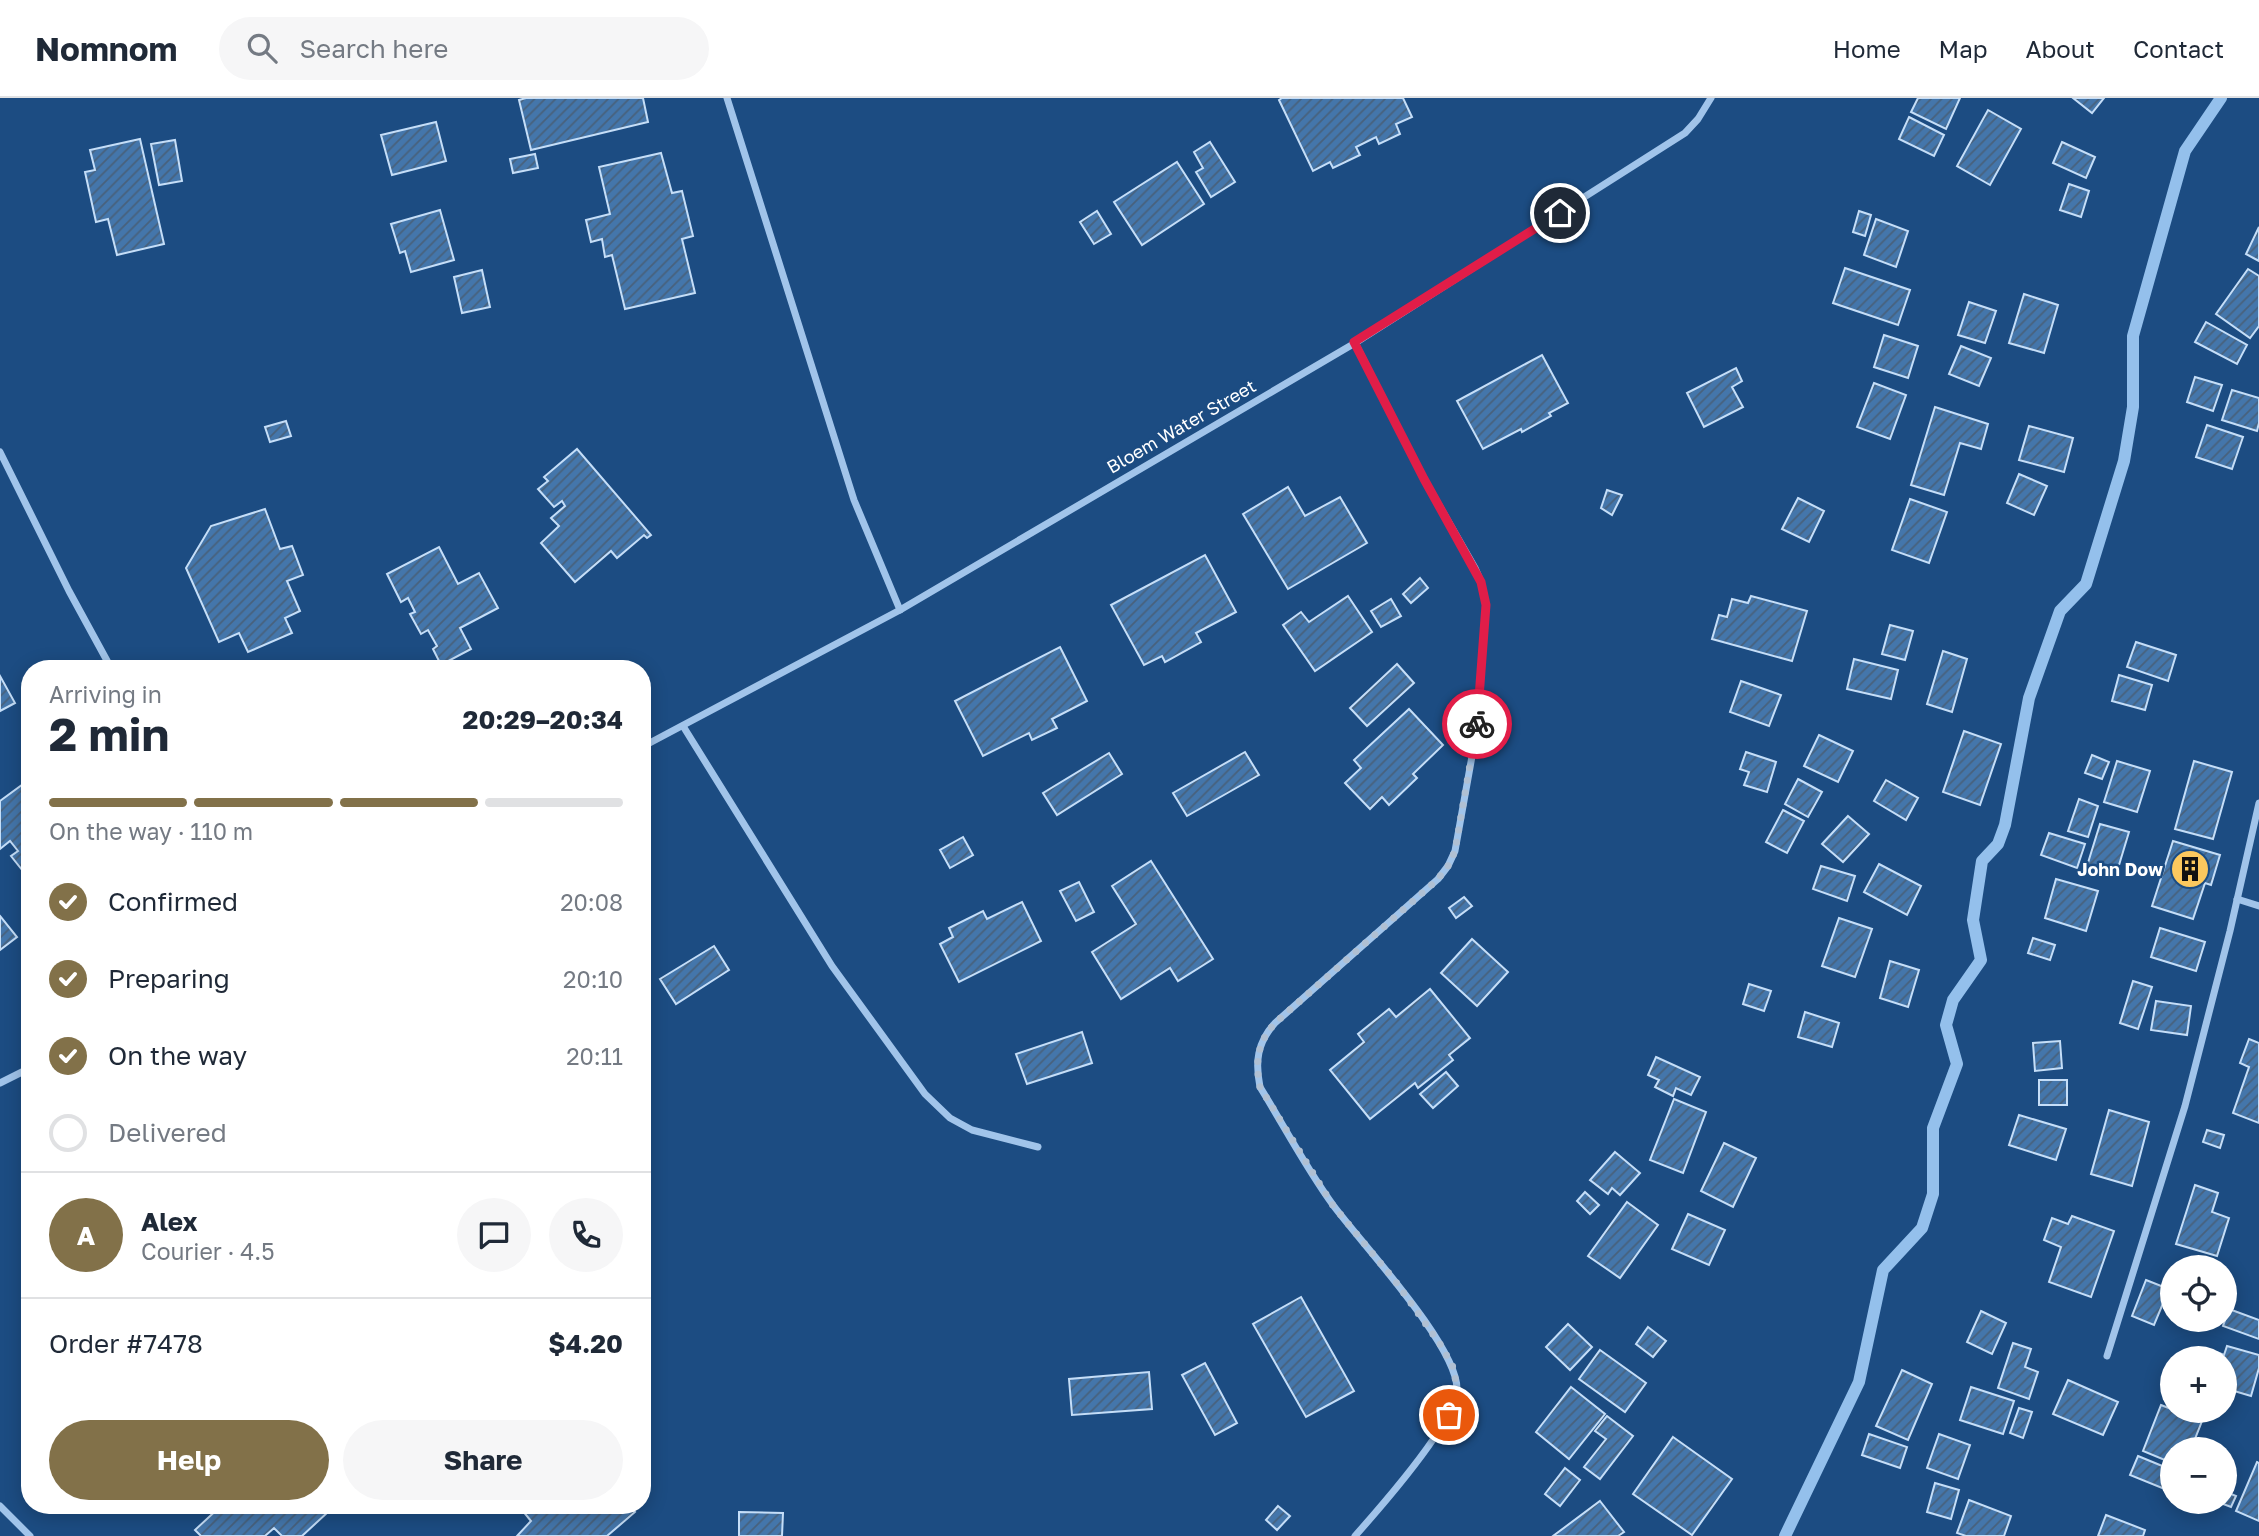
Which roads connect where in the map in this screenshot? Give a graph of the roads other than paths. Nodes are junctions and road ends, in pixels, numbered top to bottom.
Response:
1 (727, 98) edge
2 (1711, 98) edge
3 (1354, 342) junction
4 (0, 452) edge
5 (900, 610) junction
6 (107, 660) edge
7 (683, 726) junction
8 (651, 742) edge
9 (2259, 803) edge
10 (2238, 899) junction
11 (2259, 906) edge
12 (21, 1072) edge
13 (0, 1083) edge
14 (1038, 1147) dead end
15 (2108, 1356) dead end
16 (0, 1506) edge
17 (30, 1536) edge
18 (1355, 1536) edge

1 - 5 street
2 - 3 street, Bloem Water Street
3 - 5 street, Bloem Water Street
3 - 18 street
4 - 6 street
5 - 7 street, Bloem Water Street
7 - 8 street, Bloem Water Street
7 - 14 street
9 - 10 street
10 - 11 street
10 - 15 street
12 - 13 street
16 - 17 street

